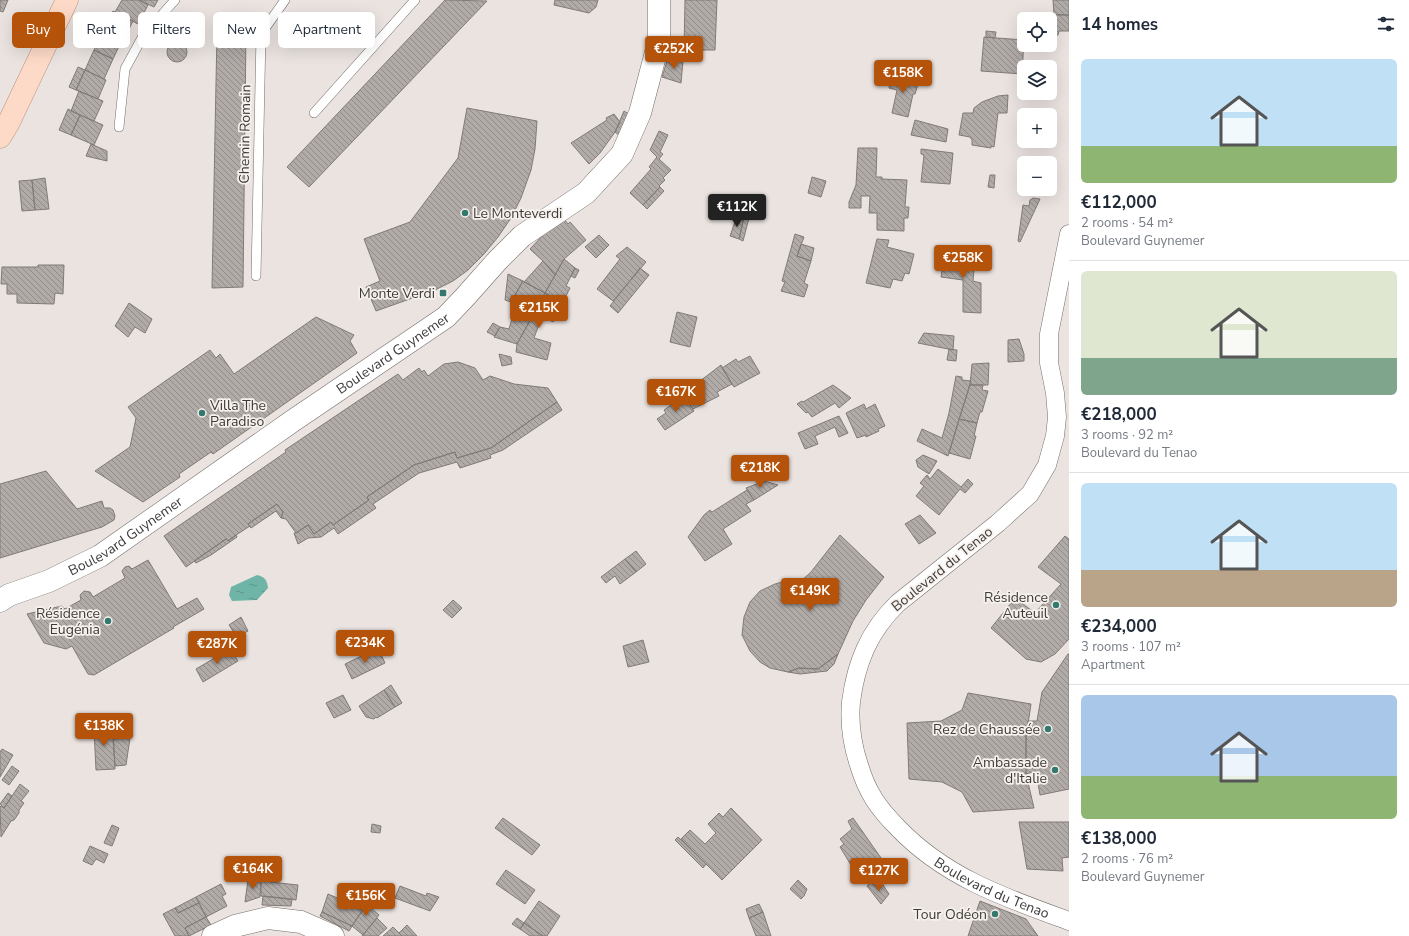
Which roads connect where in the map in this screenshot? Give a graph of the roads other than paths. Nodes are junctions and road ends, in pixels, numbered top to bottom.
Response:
1 (67, 0) edge
2 (175, 0) edge
3 (285, 0) edge
4 (415, 0) edge
5 (659, 0) edge
6 (314, 113) dead end
7 (119, 127) dead end
8 (0, 137) edge
9 (1069, 234) edge
10 (256, 276) dead end
11 (0, 601) edge
12 (1069, 921) edge
13 (213, 936) edge
14 (333, 936) edge

1 - 8 main road
2 - 7 lane
3 - 10 lane, Chemin Romain
4 - 6 lane
5 - 11 main road, Boulevard Guynemer
9 - 12 street, Boulevard du Tenao
13 - 14 main road

